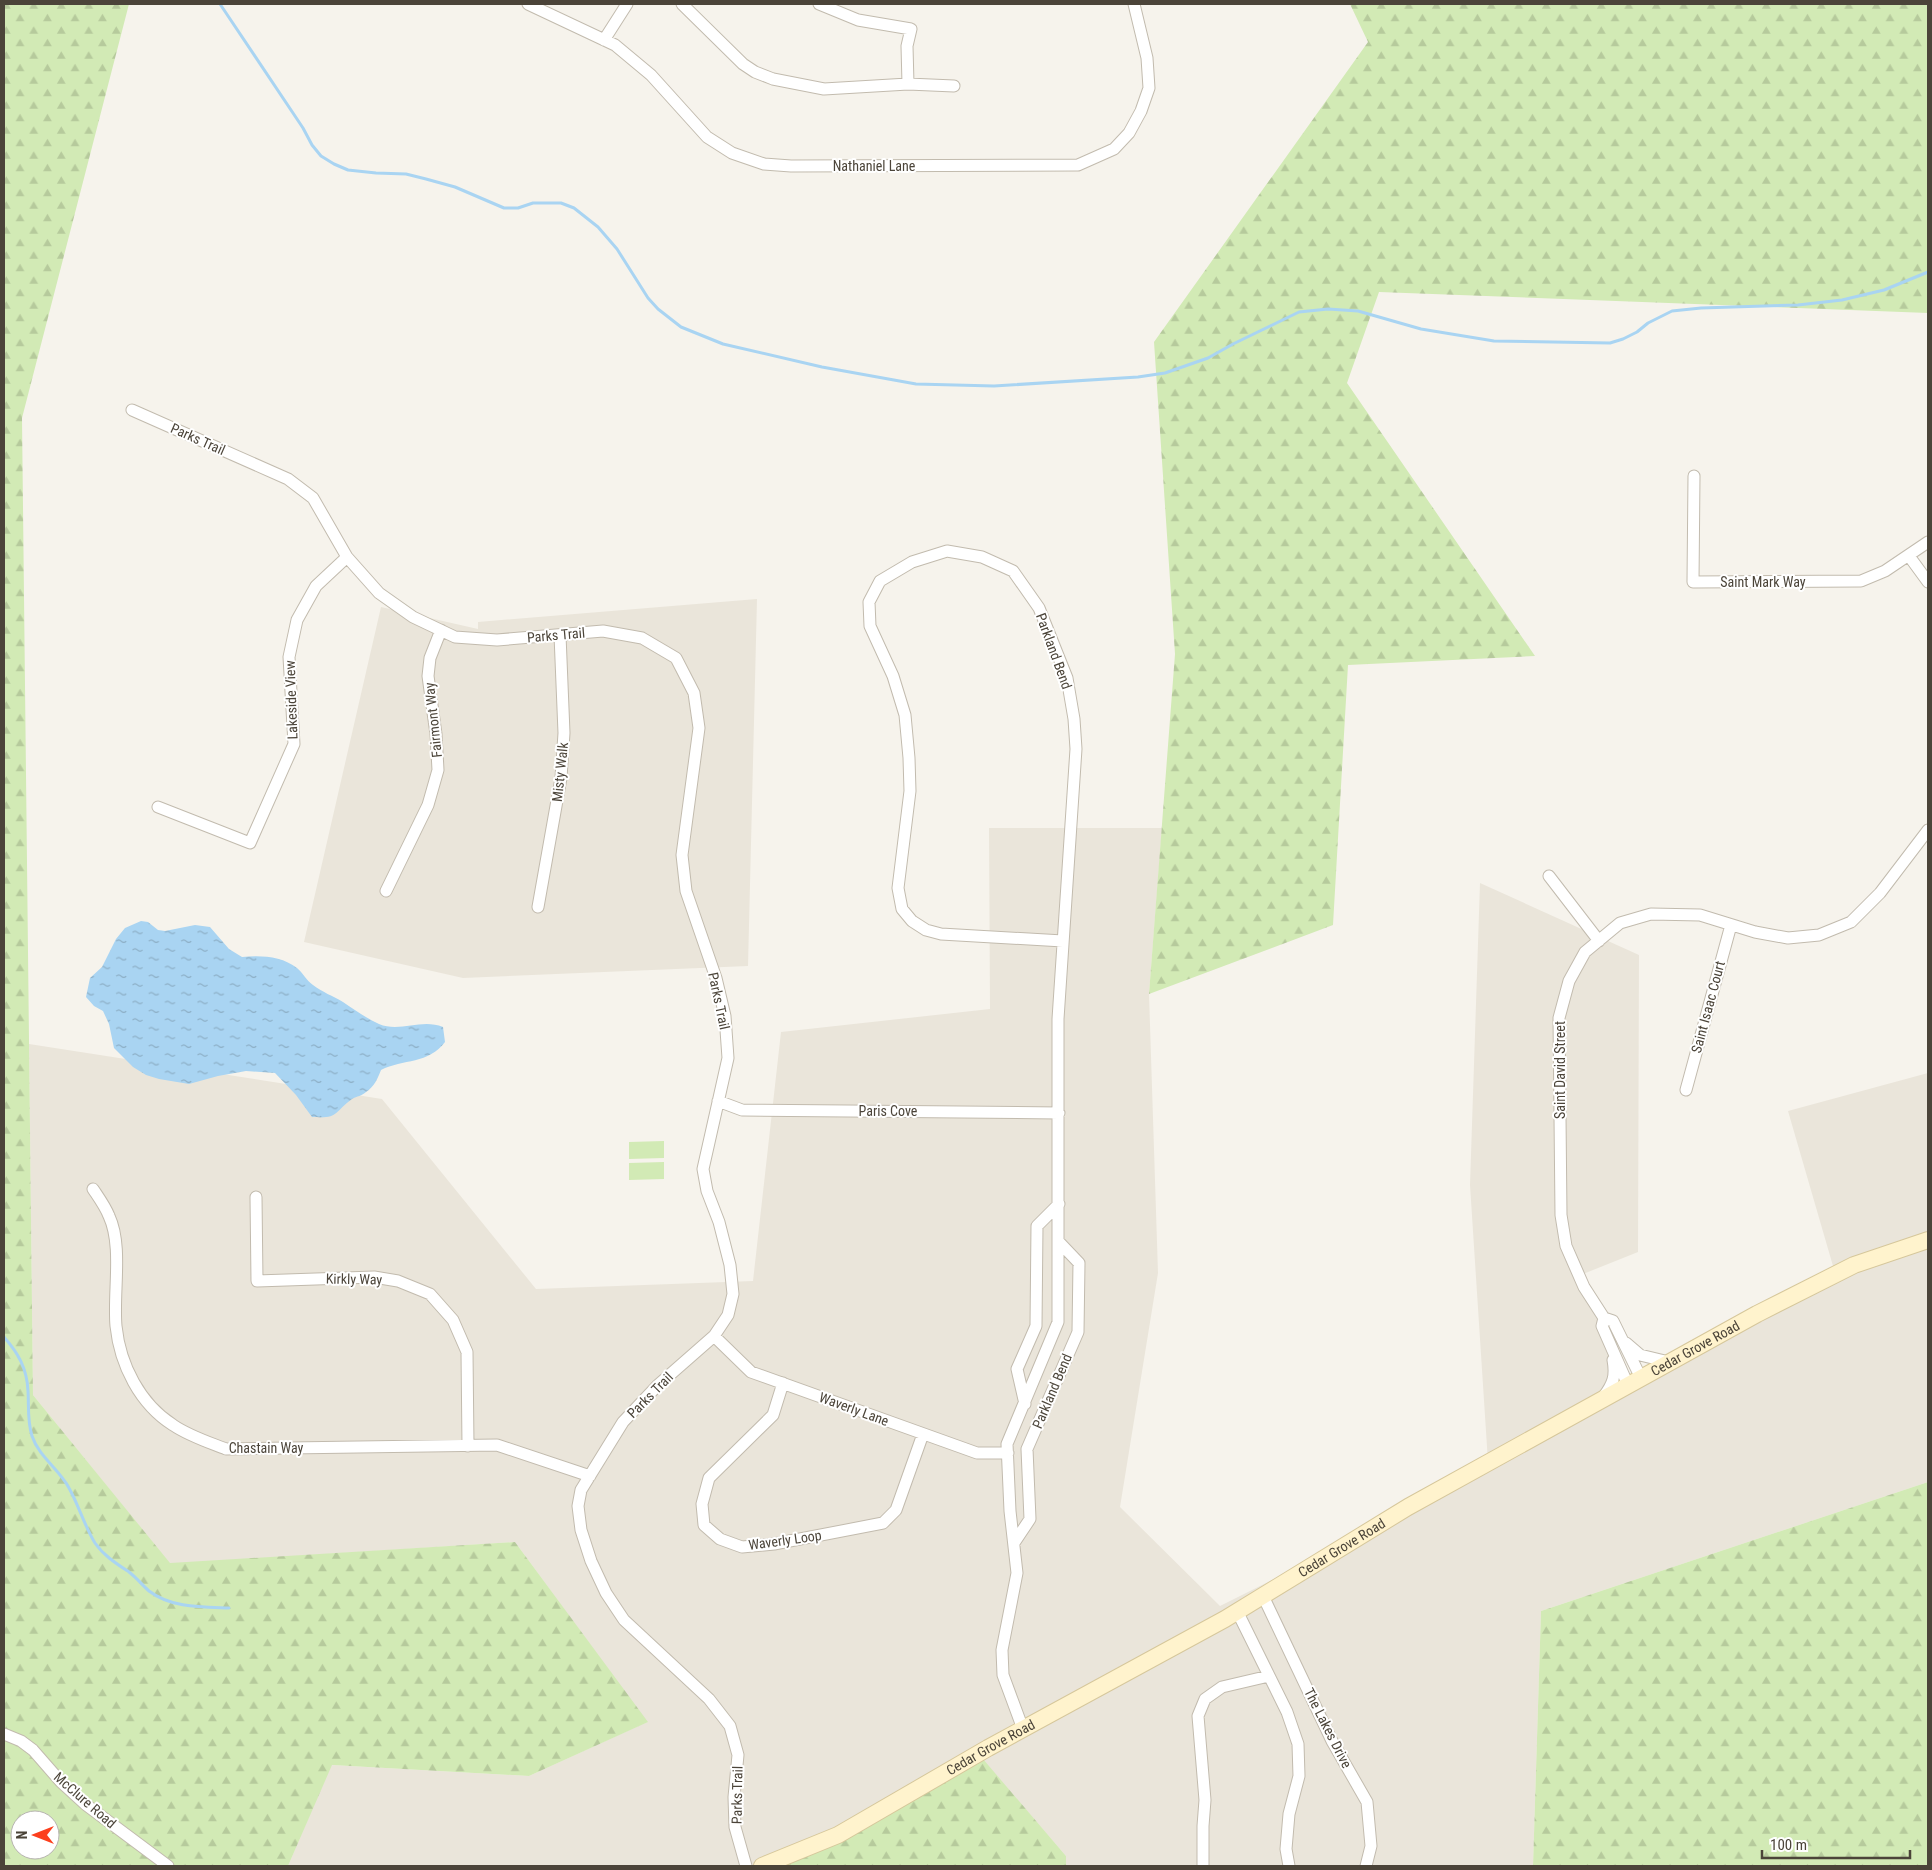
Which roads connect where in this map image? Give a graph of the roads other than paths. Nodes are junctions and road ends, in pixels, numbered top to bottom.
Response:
1 (528, 4) edge
2 (627, 4) edge
3 (682, 4) edge
4 (820, 4) edge
5 (1134, 4) edge
6 (604, 40) junction
7 (908, 84) junction
8 (954, 86) dead end
9 (132, 410) dead end
10 (1694, 476) dead end
11 (1928, 542) edge
12 (1910, 556) junction
13 (347, 557) junction
14 (1928, 582) edge
15 (441, 630) junction
16 (560, 635) junction
17 (158, 807) dead end
18 (1928, 830) edge
19 (1549, 876) dead end
20 (386, 891) dead end
21 (538, 907) dead end
22 (1731, 925) junction
23 (1063, 940) junction
24 (1599, 941) junction
25 (1686, 1090) dead end
26 (718, 1101) junction
27 (1059, 1112) junction
28 (93, 1189) dead end
29 (256, 1197) dead end
30 (1059, 1204) junction
31 (1928, 1240) edge
32 (1059, 1242) junction
33 (1604, 1318) junction
34 (714, 1336) junction
35 (1623, 1341) junction
36 (1611, 1346) junction
37 (1669, 1362) junction
38 (1635, 1382) junction
39 (783, 1384) junction
40 (1602, 1400) junction
41 (1025, 1404) junction
42 (923, 1434) junction
43 (468, 1446) junction
44 (1008, 1454) junction
45 (590, 1476) junction
46 (1014, 1543) junction
47 (1263, 1596) junction
48 (1237, 1611) junction
49 (1269, 1676) junction
50 (1023, 1729) junction
51 (4, 1734) edge
52 (168, 1866) edge
53 (746, 1866) edge
54 (762, 1866) edge
55 (1203, 1866) edge
56 (1289, 1866) edge
57 (1366, 1866) edge

1 - 6 street, Nathaniel Lane
2 - 6 street
3 - 7 street
4 - 7 street
5 - 6 street, Nathaniel Lane
7 - 8 street
9 - 13 street, Parks Trail
10 - 12 street, Saint Mark Way
11 - 12 street, Saint Mark Way
12 - 14 street
13 - 15 street, Parks Trail
13 - 17 street, Lakeside View
15 - 16 street, Parks Trail
15 - 20 street, Fairmont Way
16 - 21 street, Misty Walk
16 - 26 street, Parks Trail
18 - 22 street, Saint David Street
19 - 24 street
22 - 24 street, Saint David Street
22 - 25 street, Saint Isaac Court
23 - 23 street, Parkland Bend
23 - 27 street, Parkland Bend
24 - 33 street, Saint David Street
26 - 27 street, Paris Cove
26 - 34 street, Parks Trail
27 - 30 street, Parkland Bend
28 - 43 street, Chastain Way
29 - 43 street, Kirkly Way
30 - 32 street, Parkland Bend
30 - 41 street, Parkland Bend
31 - 37 main road, Cedar Grove Road
32 - 41 street, Parkland Bend
32 - 46 street, Parkland Bend
33 - 35 street, Saint David Street
33 - 36 street, Saint David Street
34 - 39 street, Waverly Lane
34 - 45 street, Parks Trail
35 - 37 street
35 - 38 street, Saint David Street
36 - 38 street, Saint David Street
36 - 40 street
37 - 38 main road, Cedar Grove Road
38 - 40 main road, Cedar Grove Road
39 - 42 street, Waverly Lane
39 - 42 street, Waverly Loop
40 - 47 main road, Cedar Grove Road
41 - 44 street, Parkland Bend
42 - 44 street, Waverly Lane
43 - 45 street, Chastain Way
44 - 46 street, Parkland Bend
45 - 53 street, Parks Trail
46 - 50 street, Parkland Bend
47 - 48 main road, Cedar Grove Road
47 - 57 street, The Lakes Drive
48 - 49 street
48 - 50 main road, Cedar Grove Road
49 - 55 street
49 - 56 street
50 - 54 main road, Cedar Grove Road
51 - 52 street, McClure Road

